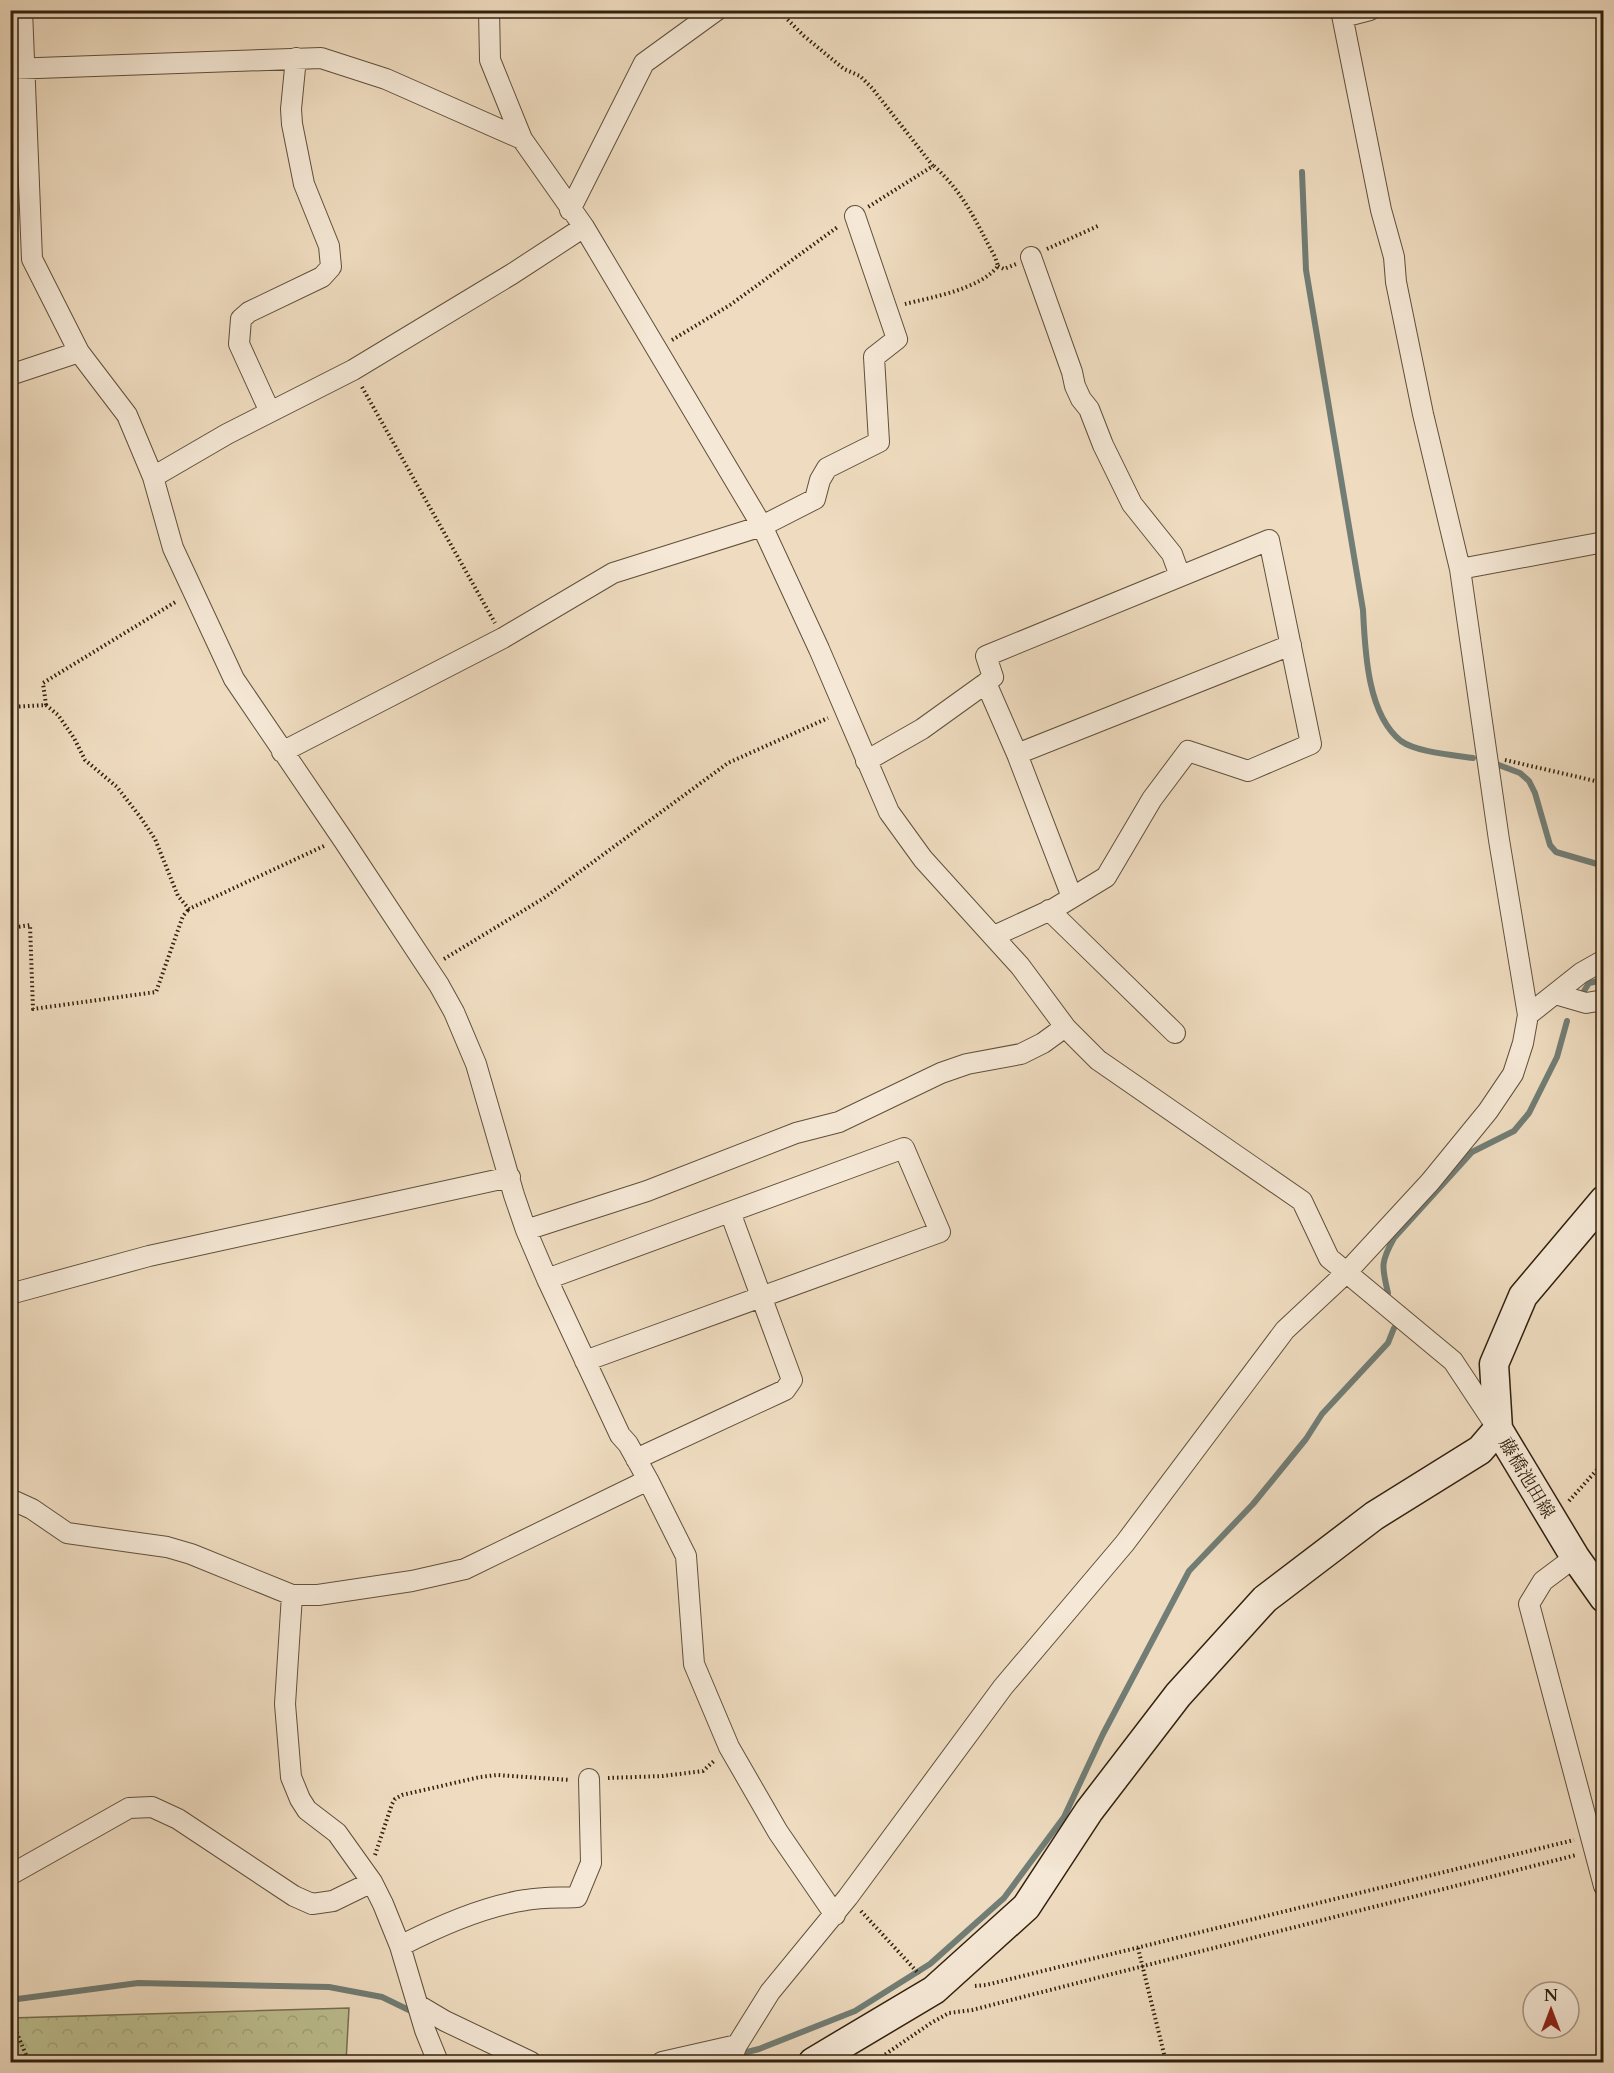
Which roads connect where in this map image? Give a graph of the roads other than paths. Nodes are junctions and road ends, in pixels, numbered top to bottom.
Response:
1 (22, 10) edge
2 (489, 10) edge
3 (717, 10) edge
4 (1370, 10) edge
5 (1342, 14) edge
6 (296, 58) junction
7 (18, 68) edge
8 (522, 139) junction
9 (570, 210) junction
10 (855, 216) road end
11 (584, 227) junction
12 (1030, 257) dead end
13 (80, 352) junction
14 (10, 375) edge
15 (270, 412) junction
16 (153, 477) junction
17 (762, 526) junction
18 (1604, 543) edge
19 (1460, 569) junction
20 (1180, 576) junction
21 (1291, 645) junction
22 (986, 683) junction
23 (282, 752) junction
24 (1017, 754) junction
25 (866, 761) junction
26 (1072, 897) junction
27 (1049, 910) junction
28 (994, 936) junction
29 (1604, 960) edge
30 (1555, 994) junction
31 (1604, 1000) edge
32 (1528, 1015) junction
33 (1065, 1027) junction
34 (1176, 1033) dead end
35 (510, 1177) junction
36 (1604, 1200) edge
37 (730, 1212) junction
38 (526, 1230) junction
39 (1346, 1273) junction
40 (547, 1279) junction
41 (10, 1294) edge
42 (761, 1298) junction
43 (585, 1361) junction
44 (1498, 1429) junction
45 (636, 1459) junction
46 (648, 1480) junction
47 (10, 1499) edge
48 (1575, 1557) junction
49 (292, 1595) junction
50 (1604, 1598) edge
51 (589, 1779) road end
52 (10, 1875) edge
53 (368, 1876) junction
54 (1604, 1886) edge
55 (835, 1915) junction
56 (400, 1946) junction
57 (418, 2005) junction
58 (734, 2054) edge
59 (438, 2062) edge
60 (531, 2062) edge
61 (663, 2062) edge
62 (813, 2062) edge

1 - 7 street
2 - 8 street
3 - 9 street
4 - 5 street
5 - 19 street
6 - 7 street
6 - 8 street
6 - 15 street
7 - 13 street
8 - 9 street
9 - 11 street
10 - 17 street
11 - 15 street
11 - 17 street
12 - 20 street
13 - 14 street
13 - 16 street
15 - 16 street
16 - 23 street
17 - 23 street
17 - 25 street
18 - 19 street
19 - 32 street
20 - 21 street
20 - 22 street
21 - 24 street
21 - 26 street
22 - 24 street
22 - 25 street
23 - 35 street
24 - 26 street
25 - 28 street
26 - 27 street
27 - 28 street
27 - 34 street
28 - 33 street
29 - 30 street
30 - 31 street
30 - 32 street
32 - 39 street
33 - 38 street
33 - 39 street
35 - 38 street
35 - 41 street
36 - 44 street, 藤橋池田線
37 - 40 street
37 - 42 street
37 - 42 street
38 - 40 street
39 - 44 street
39 - 55 street
40 - 43 street
42 - 43 street
42 - 45 street
43 - 45 street
44 - 48 street, 藤橋池田線
44 - 62 street
45 - 46 street
46 - 49 street
46 - 55 street
47 - 49 street
48 - 50 street, 藤橋池田線
48 - 54 street
49 - 53 street
51 - 56 street
52 - 53 street
53 - 56 street
55 - 58 street
56 - 57 street
57 - 59 street
57 - 60 street
58 - 61 street

